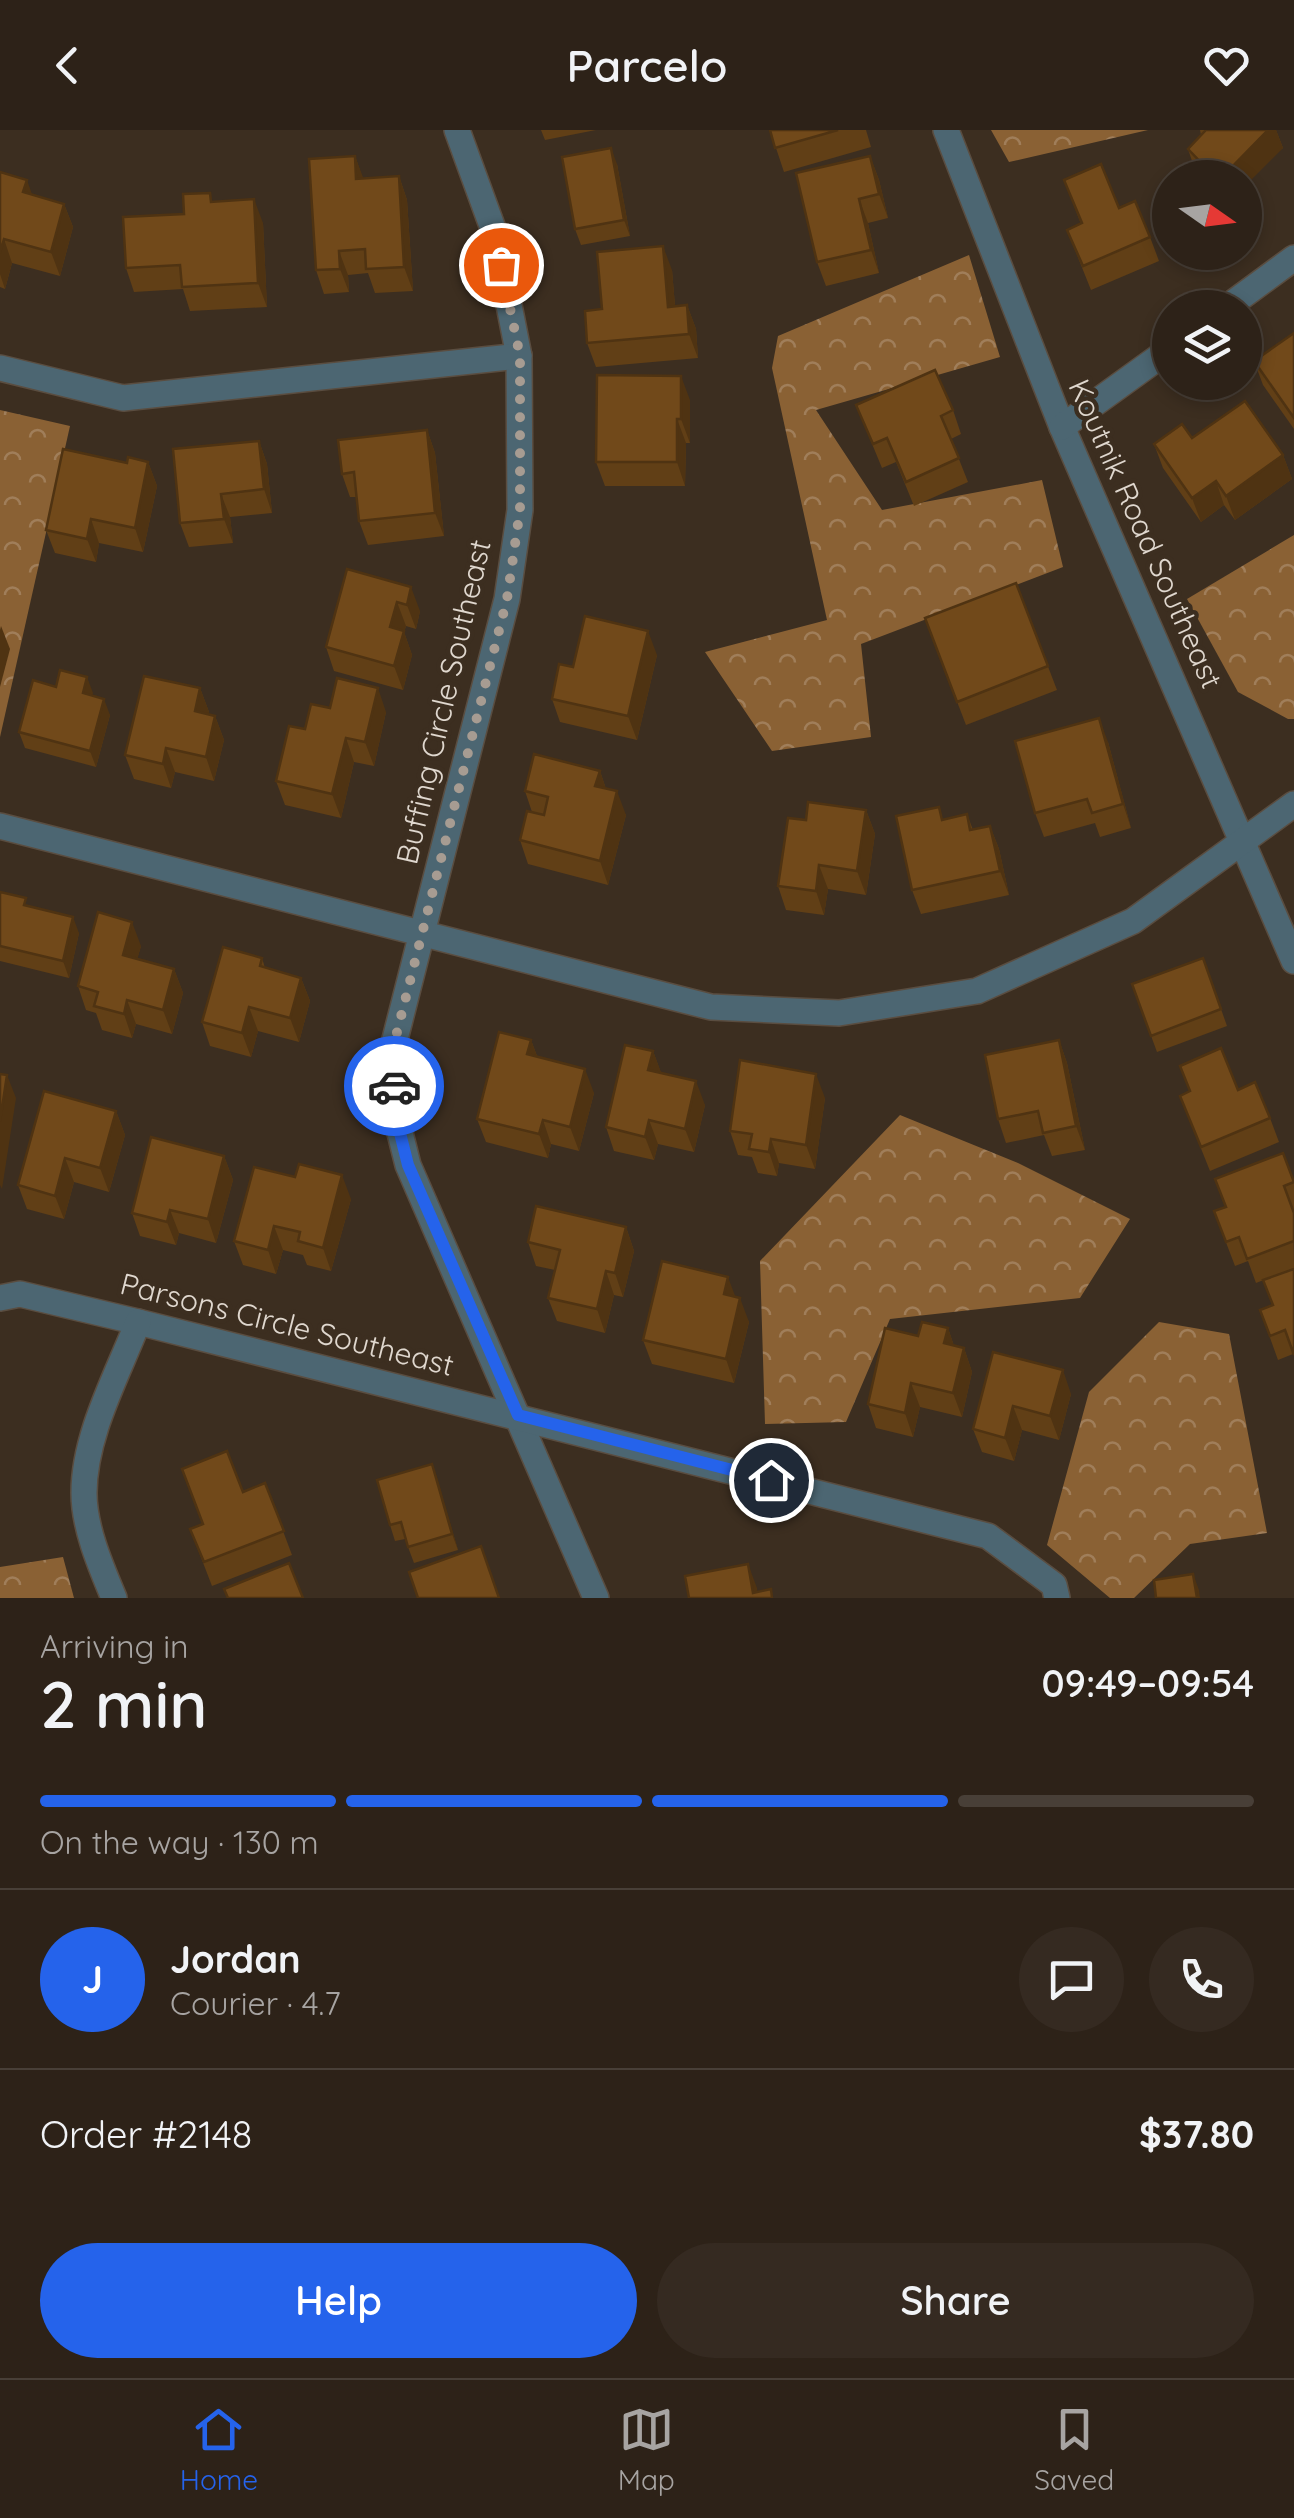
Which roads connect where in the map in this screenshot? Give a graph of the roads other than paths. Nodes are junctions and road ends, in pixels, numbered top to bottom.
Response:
1 (457, 130) edge
2 (946, 130) edge
3 (1294, 258) edge
4 (1250, 290) edge
5 (520, 356) junction
6 (1152, 361) edge
7 (0, 368) edge
8 (1062, 428) junction
9 (1294, 804) edge
10 (0, 826) edge
11 (1244, 839) junction
12 (422, 937) junction
13 (1294, 961) edge
14 (0, 1298) edge
15 (138, 1322) junction
16 (518, 1415) junction
17 (114, 1598) edge
18 (596, 1598) edge
19 (1058, 1598) edge

1 - 5 street, Buffing Circle Southeast
2 - 8 street, Koutnik Road Southeast
3 - 4 street
5 - 7 street
5 - 12 street, Buffing Circle Southeast
6 - 8 street
8 - 11 street, Koutnik Road Southeast
9 - 11 street
10 - 12 street
11 - 12 street
11 - 13 street, Koutnik Road Southeast
12 - 16 street, Buffing Circle Southeast
14 - 15 street, Parsons Circle Southeast
15 - 16 street, Parsons Circle Southeast
15 - 17 street
16 - 18 street, Buffing Circle Southeast
16 - 19 street, Parsons Circle Southeast

